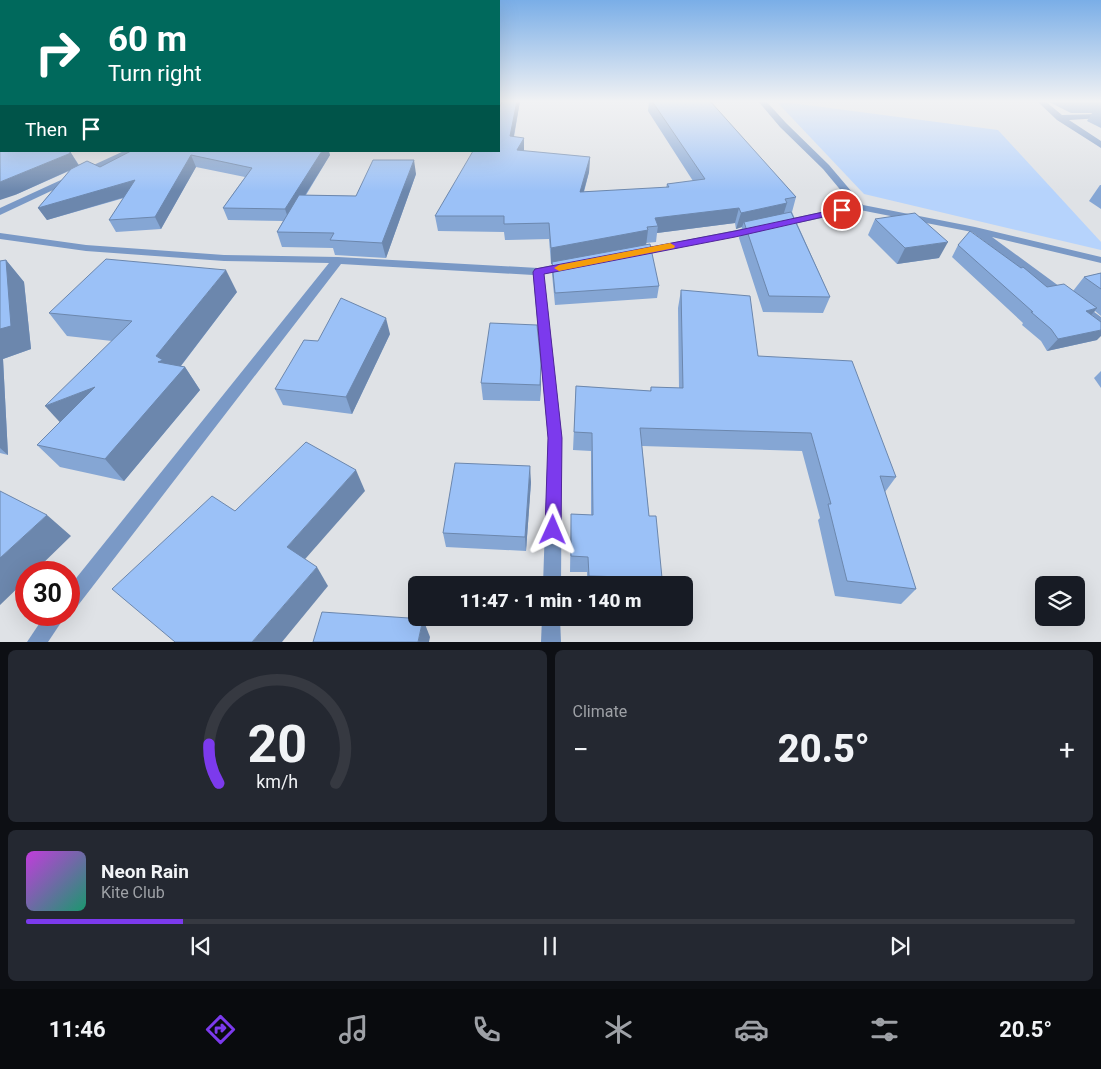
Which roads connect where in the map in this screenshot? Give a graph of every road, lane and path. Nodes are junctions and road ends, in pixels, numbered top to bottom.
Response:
1 (789, 131) edge
2 (1080, 131) edge
3 (1101, 145) edge
4 (130, 152) edge
5 (860, 207) junction
6 (0, 212) edge
7 (976, 230) junction
8 (0, 236) edge
9 (623, 255) edge
10 (338, 260) junction
11 (1101, 260) edge
12 (576, 264) edge
13 (538, 272) junction
14 (1101, 323) edge
15 (552, 576) edge
16 (80, 586) edge
17 (48, 626) edge
18 (551, 626) edge
19 (36, 642) edge
20 (551, 642) edge

1 - 5 street
2 - 3 street
4 - 6 street
5 - 7 street
5 - 9 street
7 - 11 street
7 - 14 street
8 - 10 street
10 - 13 street
10 - 16 street
12 - 13 street
13 - 15 street
17 - 19 street
18 - 20 street

